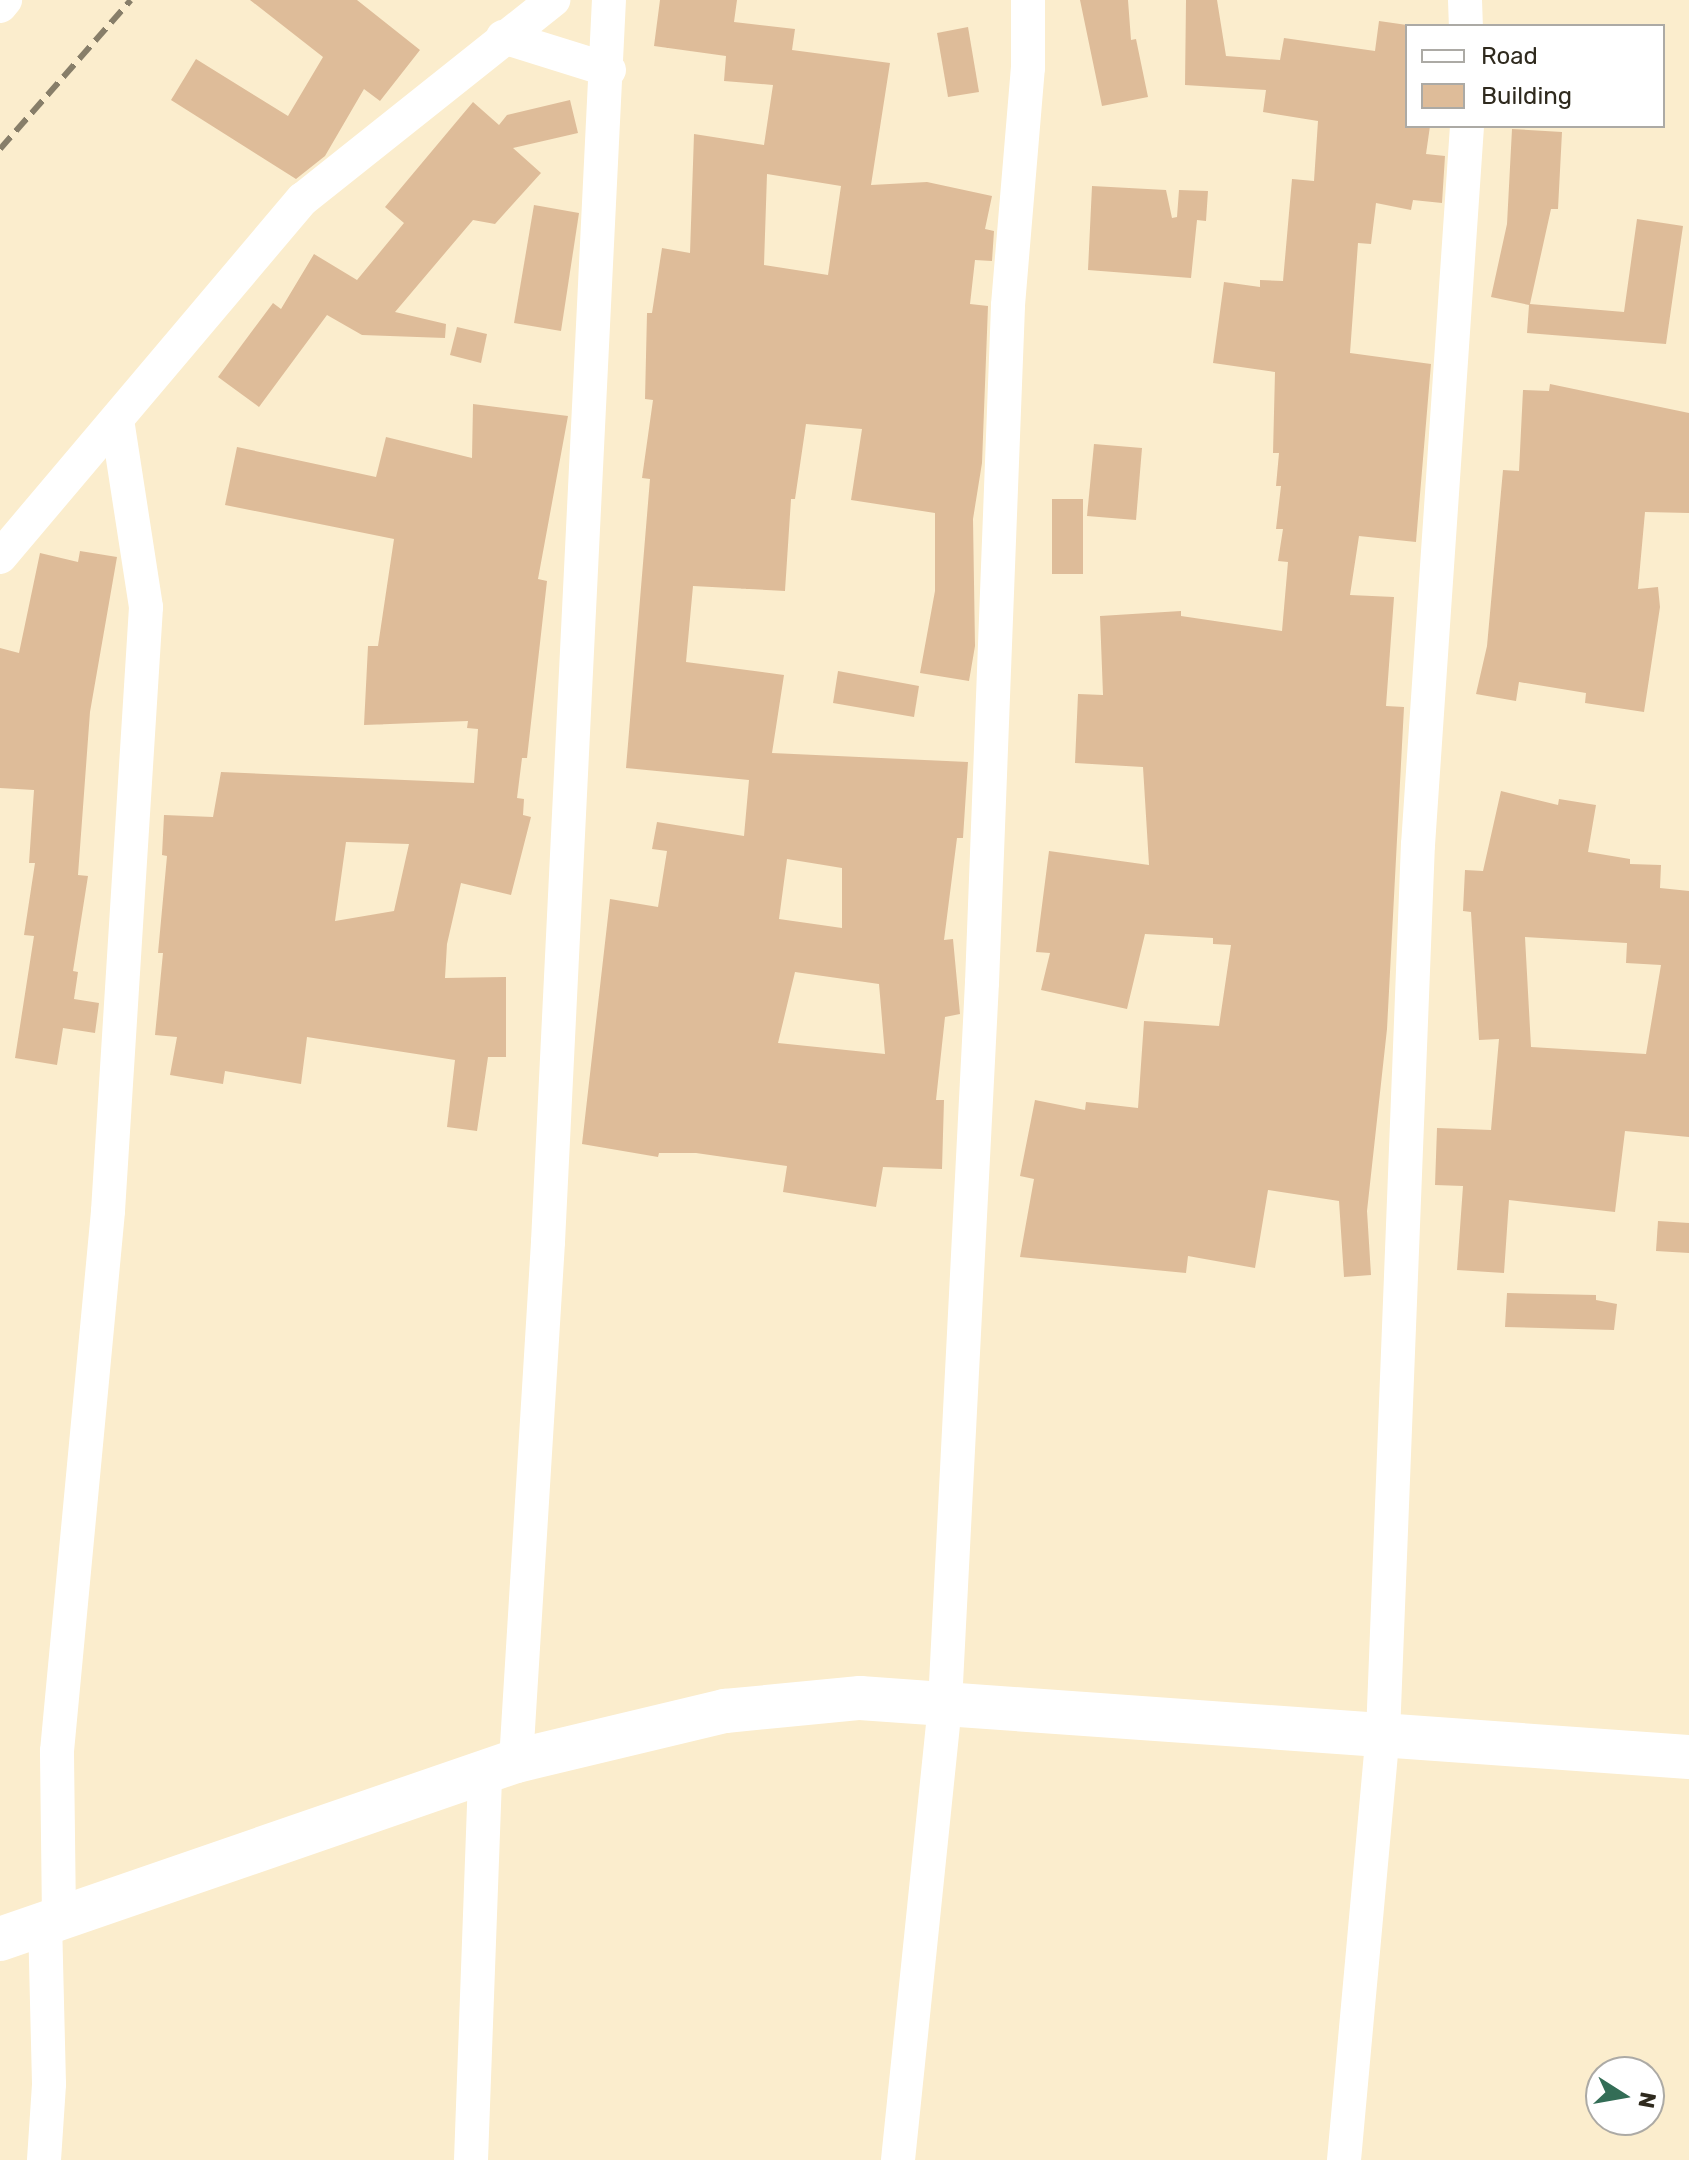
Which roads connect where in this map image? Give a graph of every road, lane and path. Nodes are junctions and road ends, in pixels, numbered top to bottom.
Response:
1 (5, 0) edge
2 (553, 0) edge
3 (609, 0) edge
4 (1028, 0) edge
5 (1465, 0) edge
6 (0, 6) edge
7 (1466, 24) edge
8 (503, 37) junction
9 (609, 70) junction
10 (1467, 128) edge
11 (117, 420) junction
12 (0, 557) edge
13 (945, 1703) junction
14 (1383, 1734) junction
15 (1689, 1757) edge
16 (501, 1766) junction
17 (52, 1921) junction
18 (0, 1939) edge
19 (44, 2160) edge
20 (471, 2160) edge
21 (898, 2160) edge
22 (1344, 2160) edge

1 - 6 street
2 - 8 street
3 - 9 street
4 - 13 street
5 - 7 street
8 - 9 street
8 - 11 street
9 - 16 street
10 - 14 street
11 - 12 street
11 - 17 street
13 - 14 street
13 - 16 street
13 - 21 street
14 - 15 street
14 - 22 street
16 - 17 street
16 - 20 street
17 - 18 street
17 - 19 street

